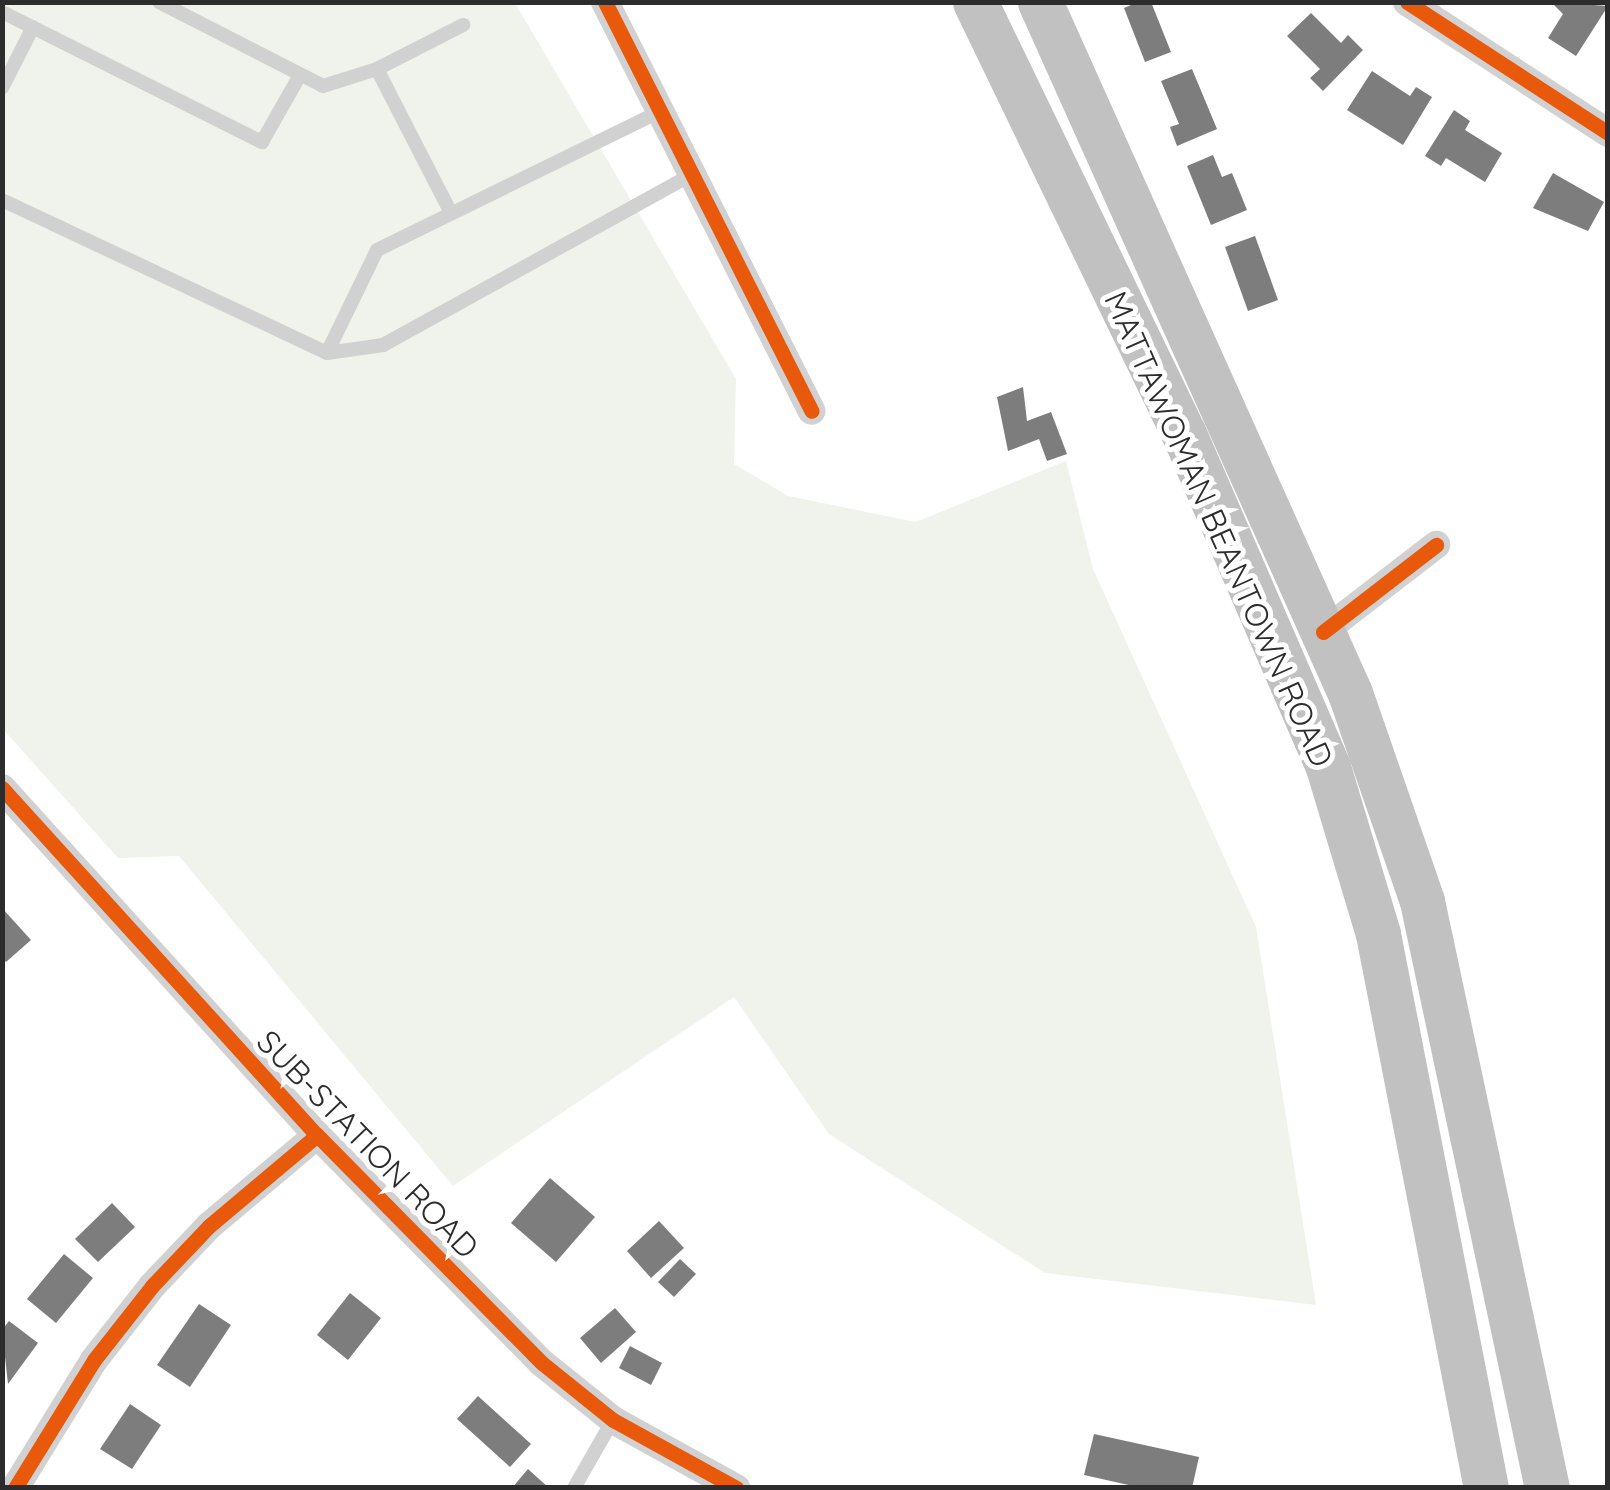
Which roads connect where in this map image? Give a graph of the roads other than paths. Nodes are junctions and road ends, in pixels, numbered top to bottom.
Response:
1 (159, 2) edge
2 (605, 2) edge
3 (974, 2) edge
4 (1040, 2) edge
5 (1407, 2) edge
6 (2, 12) edge
7 (463, 24) dead end
8 (33, 27) junction
9 (378, 69) junction
10 (299, 77) junction
11 (2, 88) edge
12 (662, 110) junction
13 (1608, 132) edge
14 (695, 173) junction
15 (2, 200) edge
16 (451, 214) junction
17 (326, 353) junction
18 (812, 410) dead end
19 (1436, 544) dead end
20 (1262, 608) junction
21 (1323, 632) junction
22 (2, 788) edge
23 (1422, 901) junction
24 (317, 1135) junction
25 (612, 1420) junction
26 (736, 1487) edge
27 (15, 1488) edge
28 (574, 1488) edge
29 (1486, 1488) edge
30 (1547, 1488) edge

1 - 10 lane
2 - 12 street
3 - 20 highway, MATTAWOMAN BEANTOWN ROAD
4 - 21 highway, MATTAWOMAN BEANTOWN ROAD
5 - 13 street
6 - 8 lane
7 - 9 lane
8 - 10 lane
8 - 11 lane
9 - 10 lane
9 - 16 lane
12 - 14 street
12 - 16 lane
14 - 17 lane
14 - 18 street
15 - 17 lane
16 - 17 lane
19 - 21 street
20 - 23 highway
20 - 29 highway, MATTAWOMAN BEANTOWN ROAD
21 - 23 highway, MATTAWOMAN BEANTOWN ROAD
22 - 24 street, SUB-STATION ROAD
23 - 30 highway, MATTAWOMAN BEANTOWN ROAD
24 - 25 street, SUB-STATION ROAD
24 - 27 street
25 - 26 street, SUB-STATION ROAD
25 - 28 lane

